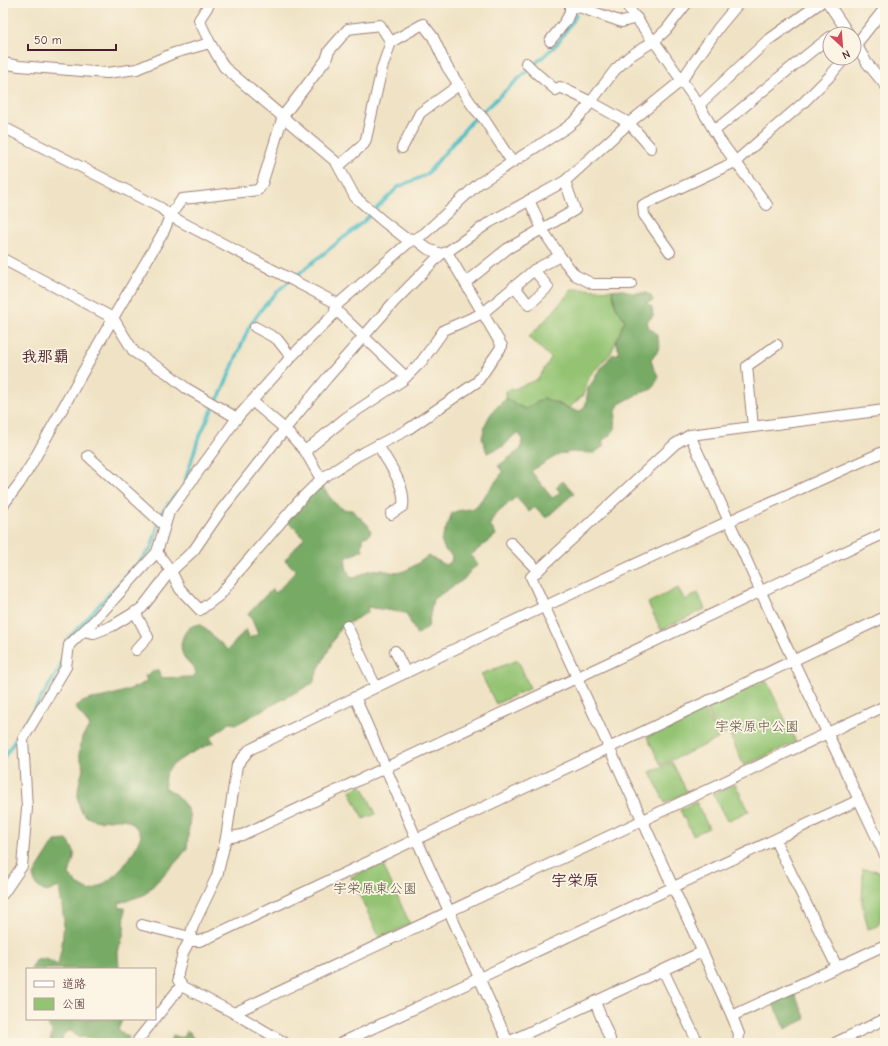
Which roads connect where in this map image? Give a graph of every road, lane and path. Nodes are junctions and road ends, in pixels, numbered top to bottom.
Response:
1 (210, 3) edge
2 (625, 3) edge
3 (687, 3) edge
4 (739, 3) edge
5 (827, 4) edge
6 (569, 5) edge
7 (885, 8) edge
8 (637, 18) junction
9 (844, 26) edge
10 (862, 36) edge
11 (652, 39) junction
12 (550, 41) dead end
13 (391, 42) junction
14 (210, 43) junction
15 (822, 43) edge
16 (862, 55) edge
17 (3, 63) edge
18 (526, 63) dead end
19 (838, 66) edge
20 (881, 73) edge
21 (682, 81) junction
22 (459, 85) junction
23 (885, 85) edge
24 (591, 102) junction
25 (698, 105) junction
26 (283, 116) junction
27 (629, 123) junction
28 (3, 127) edge
29 (714, 131) junction
30 (402, 148) dead end
31 (651, 148) dead end
32 (512, 162) junction
33 (735, 162) junction
34 (339, 166) junction
35 (564, 181) junction
36 (529, 200) junction
37 (767, 205) dead end
38 (170, 216) junction
39 (542, 230) junction
40 (415, 239) junction
41 (670, 252) dead end
42 (444, 253) junction
43 (560, 256) junction
44 (3, 259) edge
45 (534, 270) junction
46 (466, 282) junction
47 (631, 284) dead end
48 (514, 286) junction
49 (337, 306) junction
50 (483, 312) junction
51 (113, 318) junction
52 (255, 327) dead end
53 (363, 336) junction
54 (777, 345) dead end
55 (291, 357) junction
56 (406, 377) junction
57 (252, 401) junction
58 (885, 410) edge
59 (237, 418) junction
60 (753, 427) junction
61 (285, 429) junction
62 (690, 435) junction
63 (378, 445) junction
64 (885, 450) edge
65 (306, 451) junction
66 (88, 456) dead end
67 (322, 479) junction
68 (3, 504) edge
69 (391, 514) dead end
70 (729, 520) junction
71 (164, 526) junction
72 (885, 533) edge
73 (511, 543) dead end
74 (157, 552) junction
75 (538, 570) junction
76 (171, 571) junction
77 (761, 592) junction
78 (545, 606) junction
79 (135, 612) junction
80 (885, 617) edge
81 (347, 626) dead end
82 (84, 631) junction
83 (136, 650) dead end
84 (395, 651) dead end
85 (793, 661) junction
86 (406, 673) junction
87 (577, 677) junction
88 (376, 687) junction
89 (355, 697) junction
90 (885, 706) edge
91 (828, 733) junction
92 (609, 748) junction
93 (385, 767) junction
94 (859, 800) junction
95 (642, 821) junction
96 (226, 838) junction
97 (416, 838) junction
98 (774, 840) junction
99 (885, 855) edge
100 (673, 888) junction
101 (3, 894) edge
102 (449, 911) junction
103 (142, 925) dead end
104 (190, 939) junction
105 (885, 945) edge
106 (702, 952) junction
107 (837, 967) junction
108 (663, 970) junction
109 (480, 978) junction
110 (181, 986) junction
111 (594, 1002) junction
112 (234, 1013) junction
113 (732, 1016) junction
114 (156, 1017) edge
115 (885, 1019) edge
116 (154, 1020) edge
117 (138, 1040) dead end
118 (507, 1042) edge
119 (286, 1043) edge
120 (341, 1043) edge
121 (610, 1043) edge
122 (694, 1043) edge
123 (738, 1043) edge
124 (836, 1043) edge

1 - 14 street
2 - 8 street
3 - 11 street
4 - 21 street
5 - 9 street
5 - 25 street
6 - 8 street
6 - 12 street
7 - 10 street
8 - 11 street
11 - 21 street
11 - 24 street
13 - 22 street
13 - 26 street
13 - 34 street
14 - 17 street
14 - 26 street
15 - 29 street
16 - 20 street
18 - 24 street
19 - 33 street
20 - 23 street
21 - 25 street
21 - 27 street
22 - 30 street
22 - 32 street
24 - 27 street
24 - 32 street
25 - 29 street
26 - 34 street
26 - 38 street
27 - 31 street
27 - 35 street
28 - 38 street
29 - 33 street
32 - 40 street
33 - 37 street
33 - 41 street
34 - 40 street
35 - 36 street
35 - 39 street
36 - 39 street
36 - 42 street
38 - 49 street
38 - 51 street
39 - 43 street
39 - 46 street
40 - 42 street
40 - 49 street
42 - 46 street
42 - 53 street
43 - 45 street
43 - 47 street
44 - 51 street
45 - 48 street
45 - 48 street
46 - 50 street
48 - 50 street
49 - 53 street
49 - 55 street
50 - 56 street
50 - 63 street
51 - 59 street
51 - 68 street
52 - 55 street
53 - 56 street
53 - 61 street
54 - 60 street
55 - 57 street
56 - 65 street
57 - 59 street
57 - 61 street
58 - 60 street
59 - 71 street
60 - 62 street
61 - 65 street
61 - 76 street
62 - 70 street
62 - 75 street
63 - 67 street
63 - 69 street
64 - 70 street
65 - 67 street
66 - 71 street
67 - 76 street
70 - 77 street
70 - 78 street
71 - 74 street
72 - 77 street
73 - 75 street
74 - 76 street
74 - 82 street
75 - 78 street
76 - 79 street
77 - 85 street
77 - 87 street
78 - 86 street
78 - 87 street
79 - 82 street
79 - 83 street
80 - 85 street
81 - 88 street
82 - 101 street
84 - 86 street
85 - 91 street
85 - 92 street
86 - 88 street
87 - 92 street
87 - 93 street
88 - 89 street
89 - 93 street
89 - 96 street
90 - 91 street
91 - 94 street
91 - 95 street
92 - 95 street
92 - 97 street
93 - 96 street
93 - 97 street
94 - 98 street
94 - 99 street
95 - 100 street
95 - 102 street
96 - 104 street
97 - 102 street
97 - 104 street
98 - 100 street
98 - 107 street
100 - 106 street
100 - 109 street
102 - 109 street
102 - 112 street
103 - 104 street
104 - 110 street
105 - 107 street
106 - 108 street
106 - 113 street
107 - 113 street
108 - 111 street
108 - 122 street
109 - 118 street
109 - 120 street
110 - 112 street
110 - 114 street
111 - 118 street
111 - 121 street
112 - 119 street
113 - 123 street
115 - 124 street
116 - 117 street

